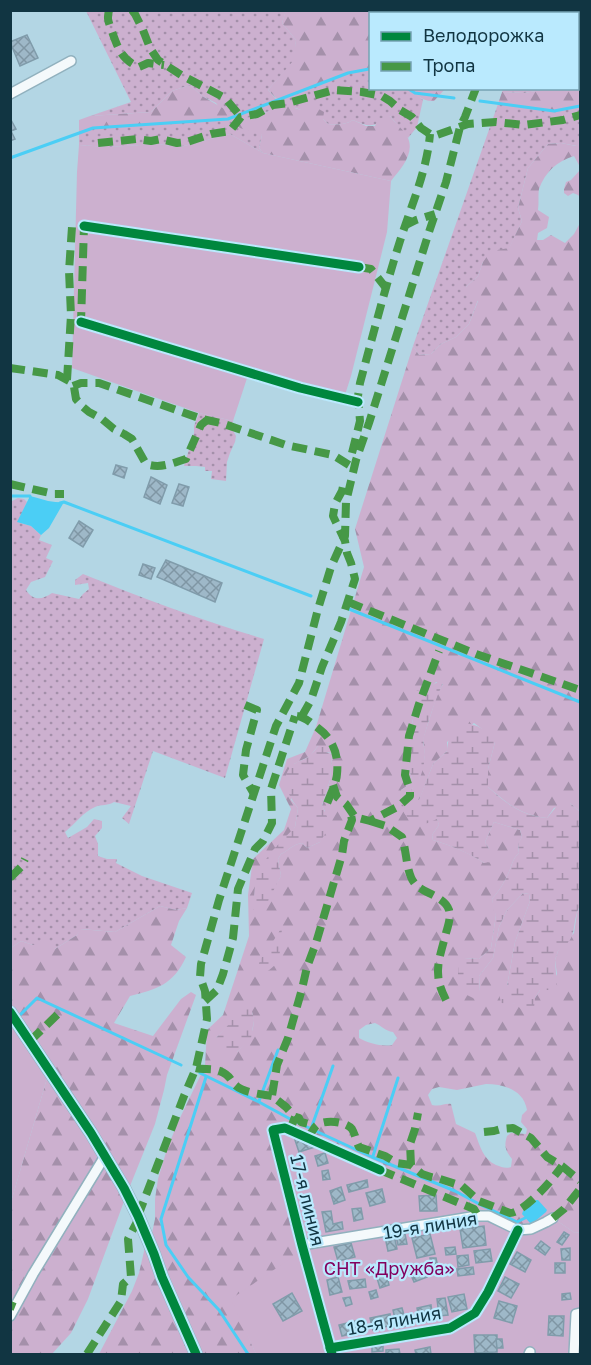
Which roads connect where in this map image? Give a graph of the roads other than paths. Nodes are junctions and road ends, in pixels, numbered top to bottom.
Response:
1 (71, 61) dead end
2 (10, 94) edge
3 (84, 226) dead end
4 (359, 267) dead end
5 (81, 322) dead end
6 (358, 402) dead end
7 (10, 1012) edge
8 (105, 1156) junction
9 (380, 1170) dead end
10 (553, 1218) dead end
11 (518, 1230) junction
12 (302, 1245) junction
13 (578, 1314) edge
14 (10, 1316) edge
15 (331, 1351) edge
16 (196, 1354) edge
17 (574, 1354) edge

1 - 2 street
3 - 4 street
5 - 6 street
7 - 8 street
8 - 14 street
8 - 16 street
9 - 12 street, 17-я линия
10 - 11 street
11 - 12 street, 19-я линия
11 - 15 street, 18-я линия
12 - 15 street, 17-я линия
13 - 17 street

